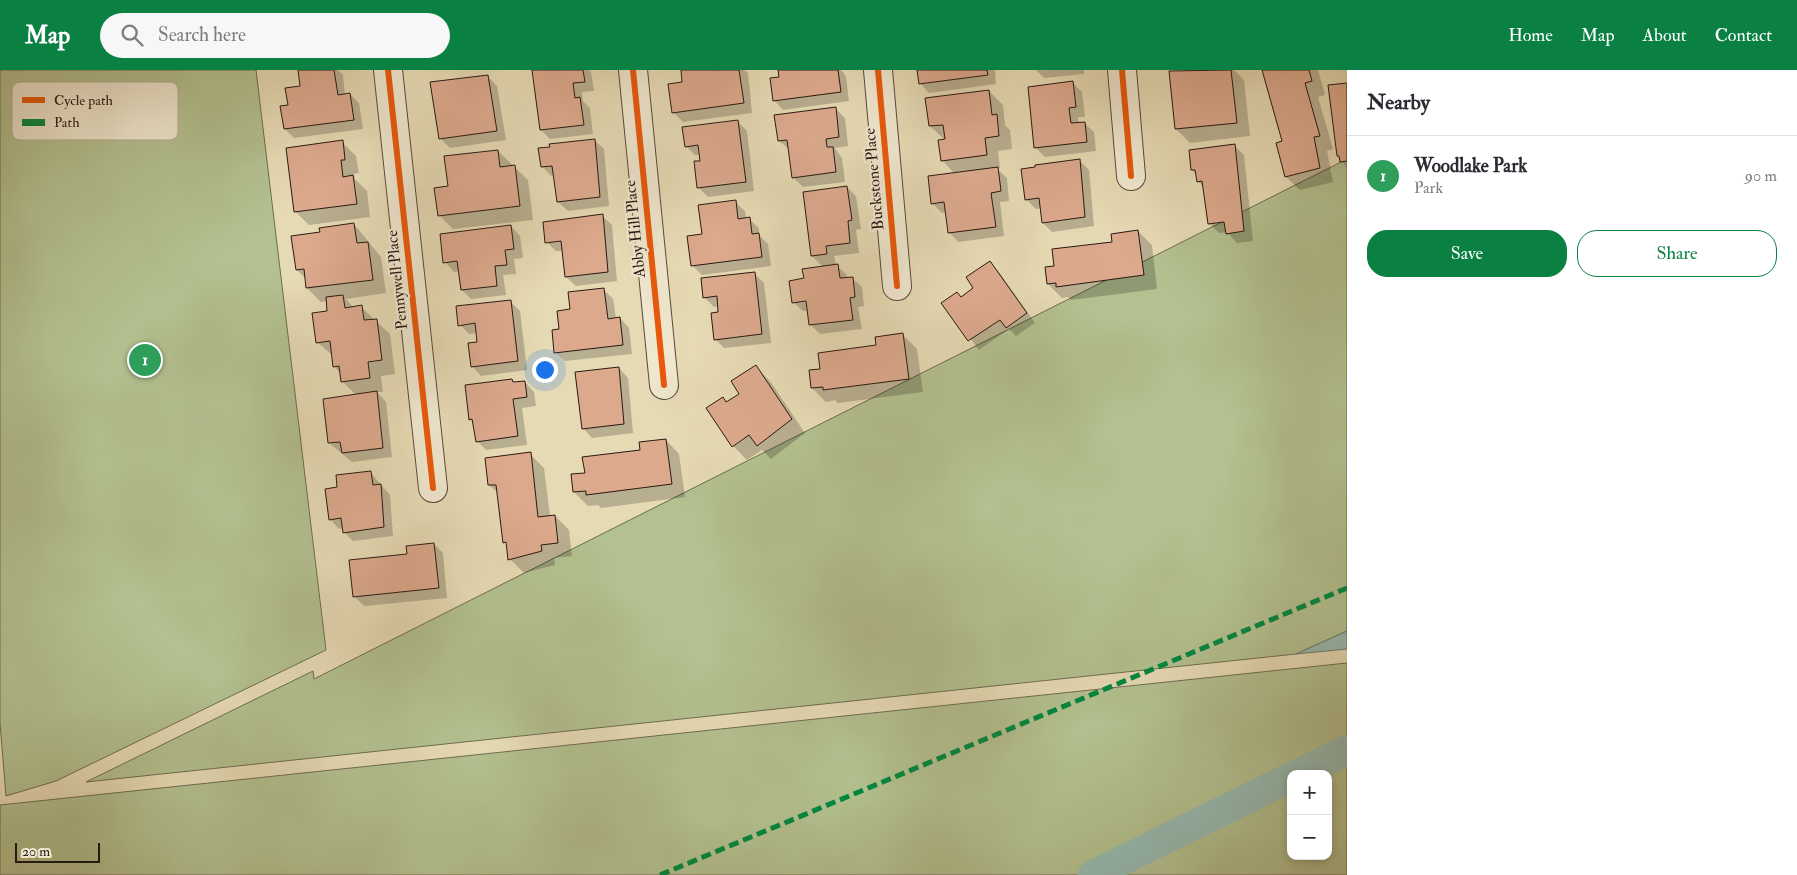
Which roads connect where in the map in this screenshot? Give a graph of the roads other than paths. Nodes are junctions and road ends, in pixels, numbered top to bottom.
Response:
1 (388, 70) edge
2 (633, 70) edge
3 (878, 70) edge
4 (1122, 70) edge
5 (1131, 176) dead end
6 (897, 286) dead end
7 (664, 385) dead end
8 (433, 488) dead end

1 - 8 street, Pennywell Place
2 - 7 street, Abby Hill Place
3 - 6 street, Buckstone Place
4 - 5 street

